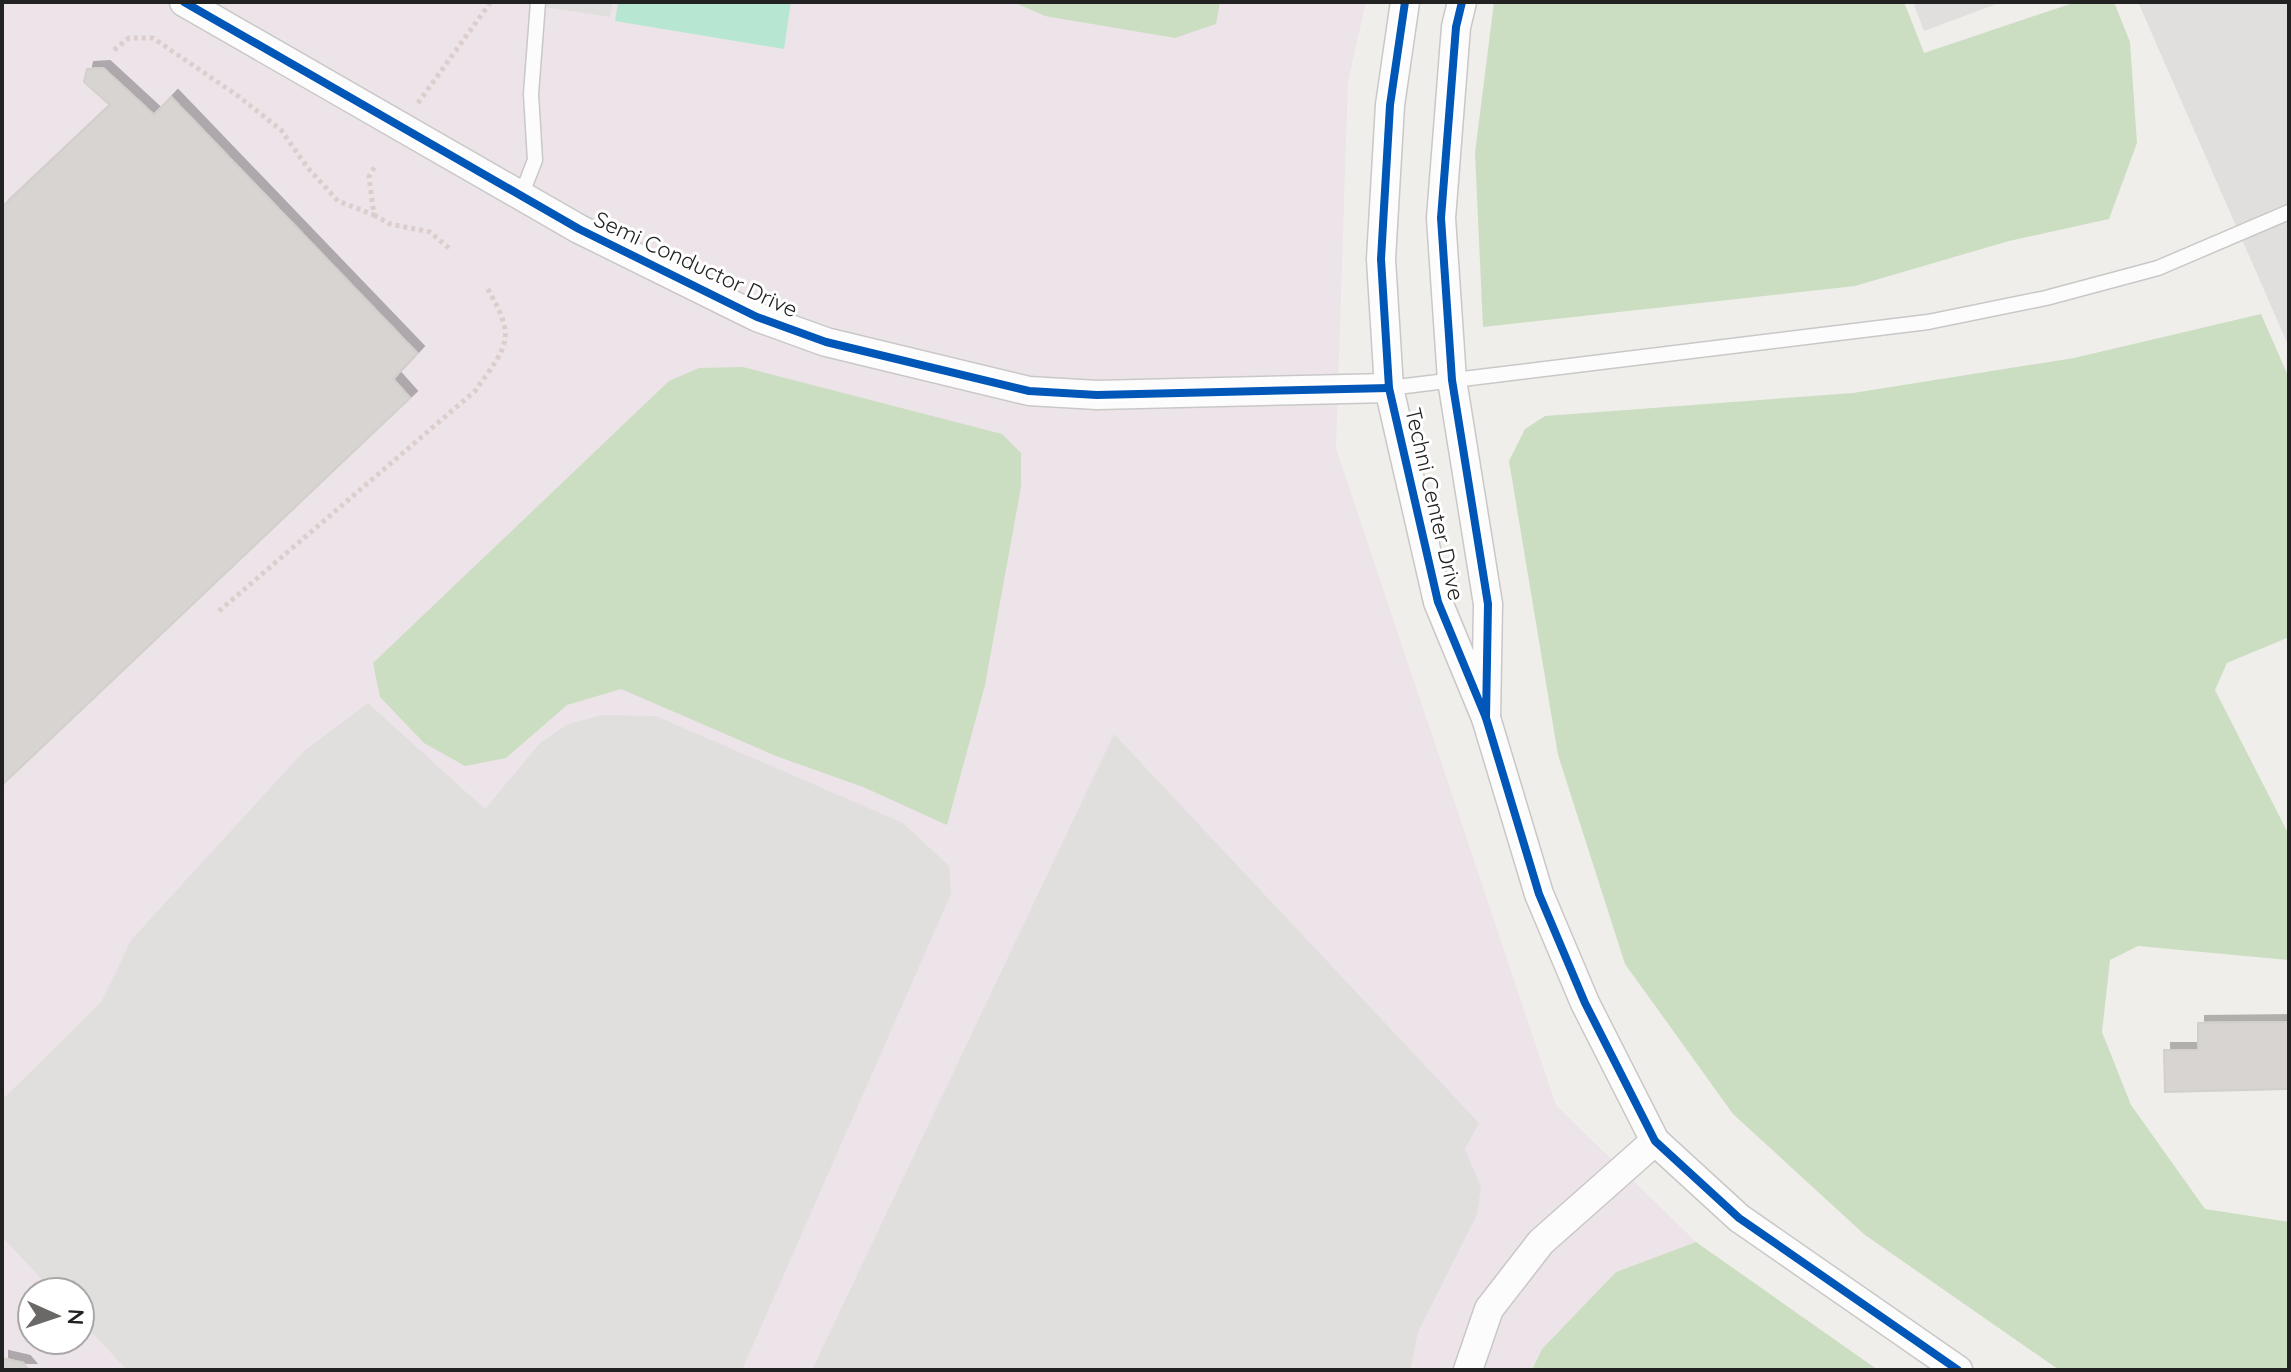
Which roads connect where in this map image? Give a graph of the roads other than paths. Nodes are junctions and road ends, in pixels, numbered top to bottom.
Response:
1 (184, 2) edge
2 (538, 2) edge
3 (1405, 2) edge
4 (1462, 2) edge
5 (521, 196) junction
6 (2289, 212) edge
7 (1452, 380) junction
8 (1389, 388) junction
9 (1486, 718) junction
10 (1655, 1141) junction
11 (1468, 1370) edge
12 (1958, 1370) edge

1 - 5 street, Semi Conductor Drive
2 - 5 lane
3 - 8 street, Techni Center Drive
4 - 7 street, Techni Center Drive
5 - 8 street, Semi Conductor Drive
6 - 7 lane
7 - 8 lane
7 - 9 street, Techni Center Drive
8 - 9 street, Techni Center Drive
9 - 10 street
10 - 11 street
10 - 12 street

